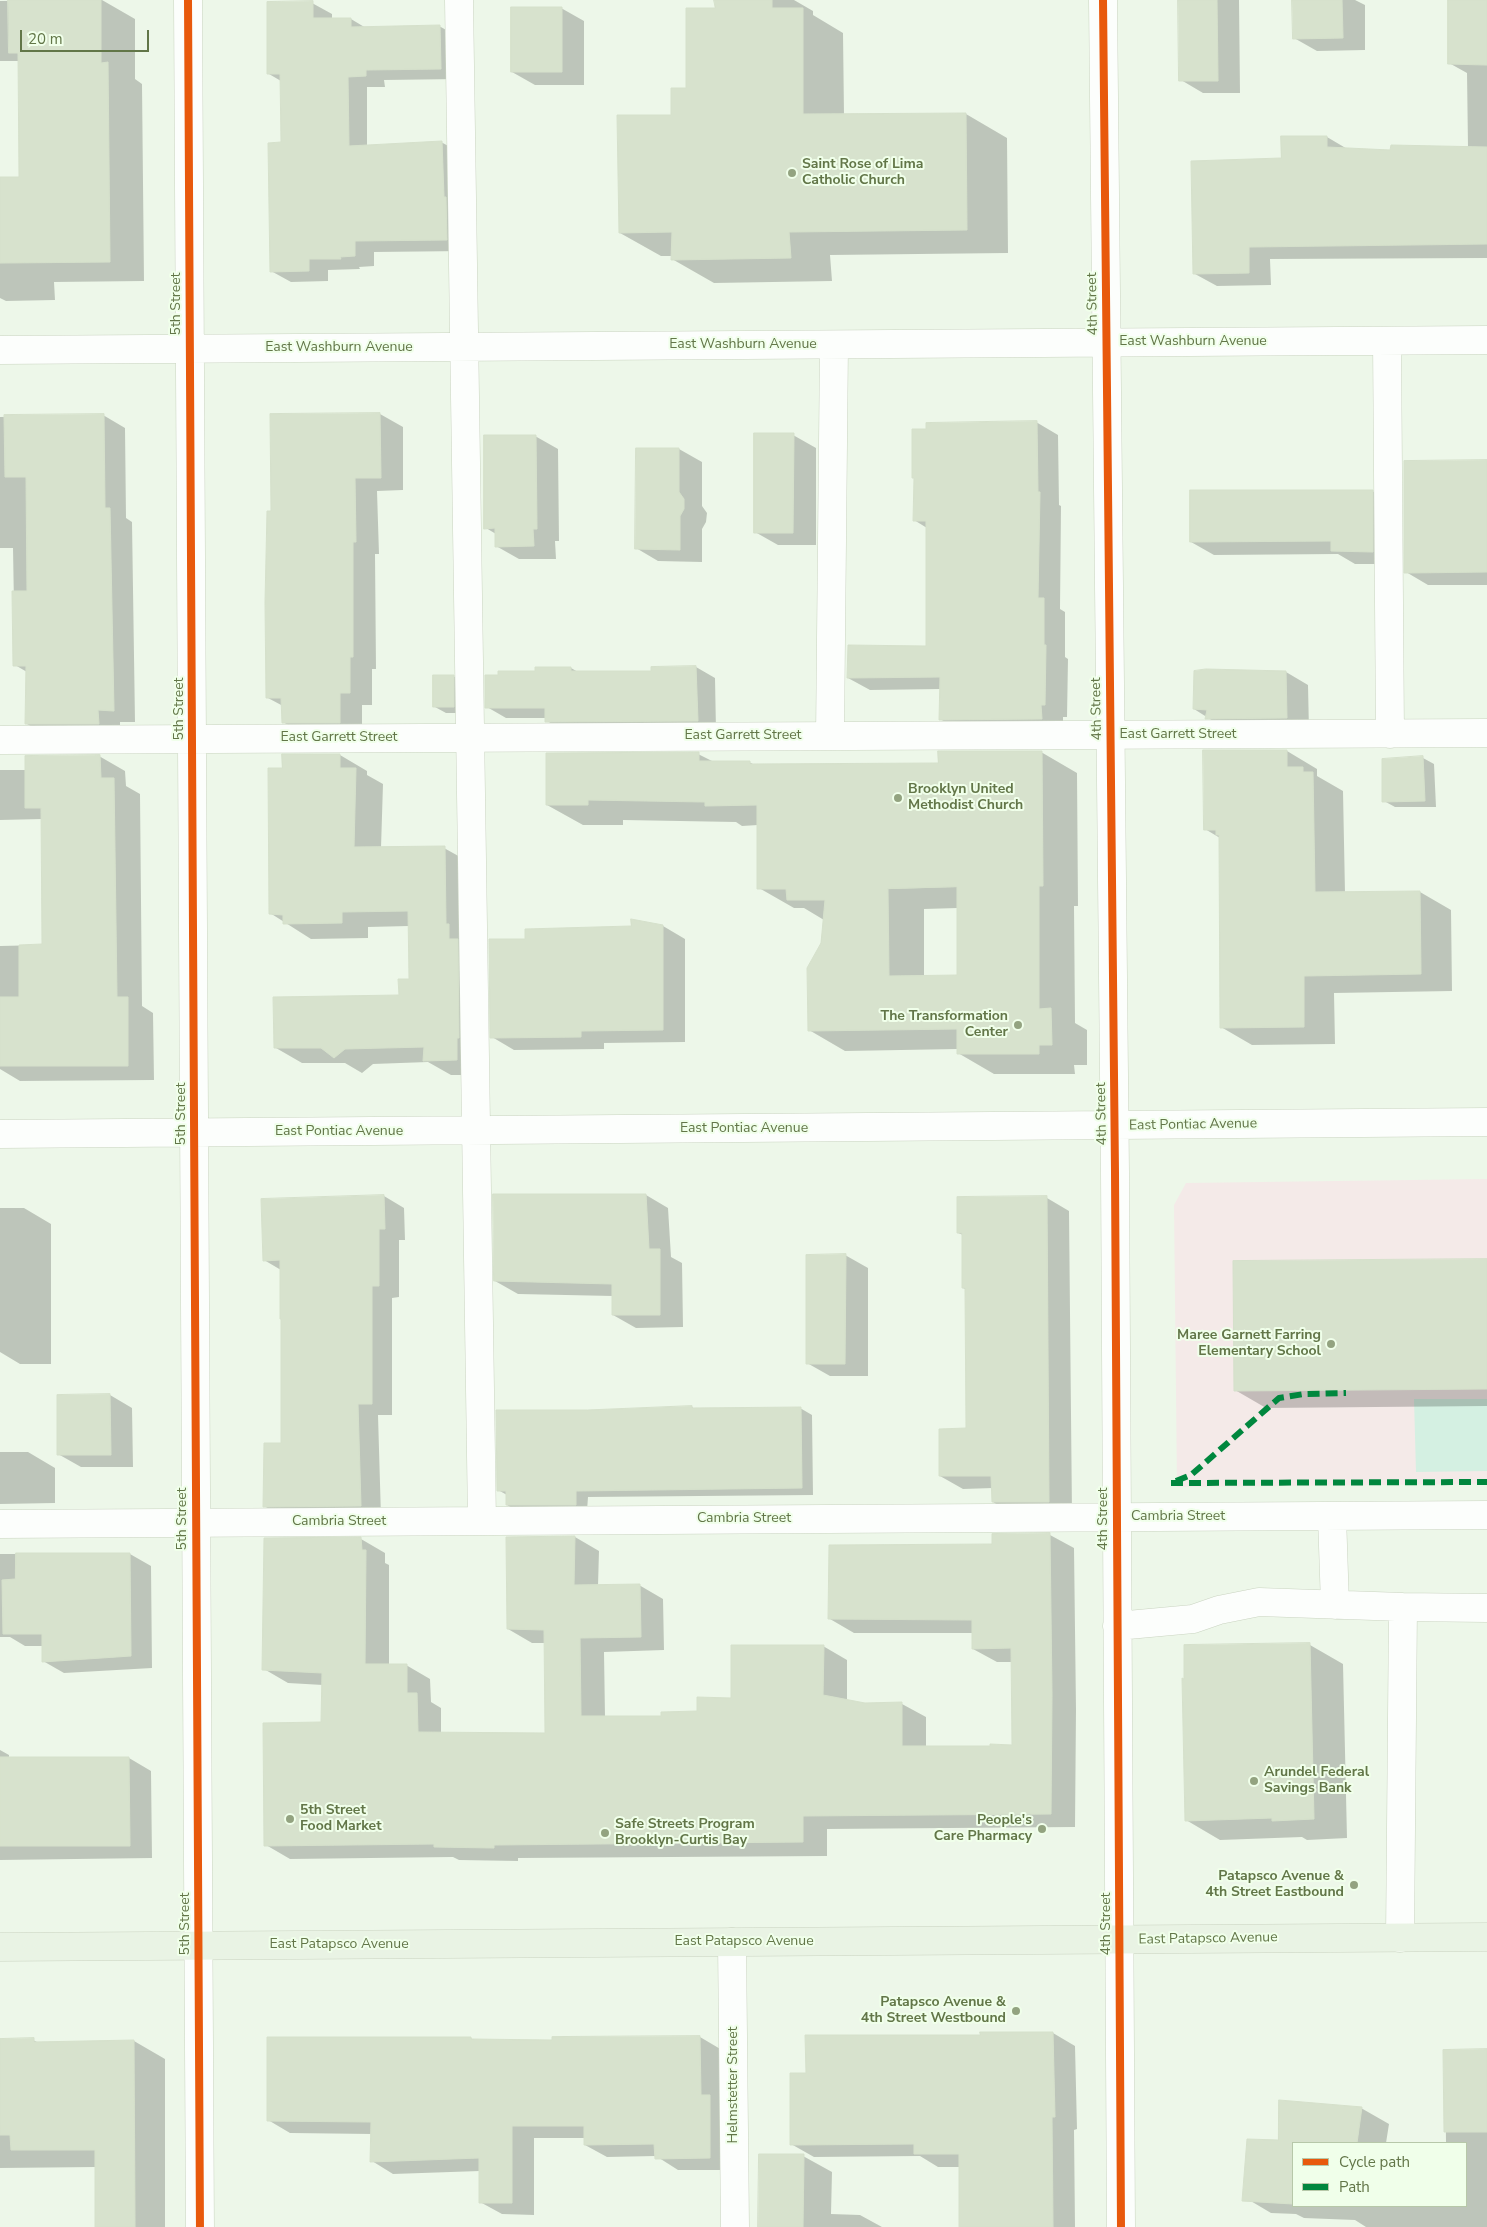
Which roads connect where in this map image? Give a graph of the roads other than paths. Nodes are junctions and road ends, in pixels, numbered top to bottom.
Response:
1 (188, 0) edge
2 (459, 0) edge
3 (1102, 0) edge
4 (1487, 340) edge
5 (1387, 341) junction
6 (1106, 343) junction
7 (834, 345) junction
8 (464, 347) junction
9 (190, 349) junction
10 (0, 350) edge
11 (1487, 733) edge
12 (1390, 734) junction
13 (1110, 735) junction
14 (830, 736) junction
15 (470, 738) junction
16 (192, 739) junction
17 (0, 740) edge
18 (1487, 1122) edge
19 (1114, 1126) junction
20 (476, 1131) junction
21 (194, 1133) junction
22 (0, 1134) edge
23 (1487, 1514) edge
24 (1332, 1516) junction
25 (1117, 1517) junction
26 (482, 1521) junction
27 (196, 1523) junction
28 (0, 1524) edge
29 (1335, 1605) junction
30 (1403, 1607) junction
31 (1487, 1608) edge
32 (1117, 1626) junction
33 (1487, 1937) edge
34 (1400, 1938) junction
35 (1119, 1940) junction
36 (732, 1942) junction
37 (199, 1946) junction
38 (0, 1947) edge
39 (200, 2227) edge
40 (735, 2227) edge
41 (1121, 2227) edge

1 - 9 street, 5th Street
2 - 8 street
3 - 6 street, 4th Street
4 - 5 street, East Washburn Avenue
5 - 6 street, East Washburn Avenue
5 - 12 street
6 - 7 street, East Washburn Avenue
6 - 13 street, 4th Street
7 - 8 street, East Washburn Avenue
7 - 14 street
8 - 9 street, East Washburn Avenue
8 - 15 street
9 - 10 street, East Washburn Avenue
9 - 16 street, 5th Street
11 - 12 street, East Garrett Street
12 - 13 street, East Garrett Street
13 - 14 street, East Garrett Street
13 - 19 street, 4th Street
14 - 15 street, East Garrett Street
15 - 16 street, East Garrett Street
15 - 20 street
16 - 17 street, East Garrett Street
16 - 21 street, 5th Street
18 - 19 street, East Pontiac Avenue
19 - 20 street, East Pontiac Avenue
19 - 25 street, 4th Street
20 - 21 street, East Pontiac Avenue
20 - 26 street
21 - 22 street, East Pontiac Avenue
21 - 27 street, 5th Street
23 - 24 street, Cambria Street
24 - 25 street, Cambria Street
24 - 29 street
25 - 26 street, Cambria Street
25 - 32 street, 4th Street
26 - 27 street, Cambria Street
27 - 28 street, Cambria Street
27 - 37 street, 5th Street
29 - 30 street
29 - 32 street
30 - 31 street
30 - 34 street
32 - 35 street, 4th Street
33 - 34 main road, East Patapsco Avenue
34 - 35 main road, East Patapsco Avenue
35 - 36 main road, East Patapsco Avenue
35 - 41 street, 4th Street
36 - 37 main road, East Patapsco Avenue
36 - 40 street, Helmstetter Street
37 - 38 main road, East Patapsco Avenue
37 - 39 street, 5th Street

